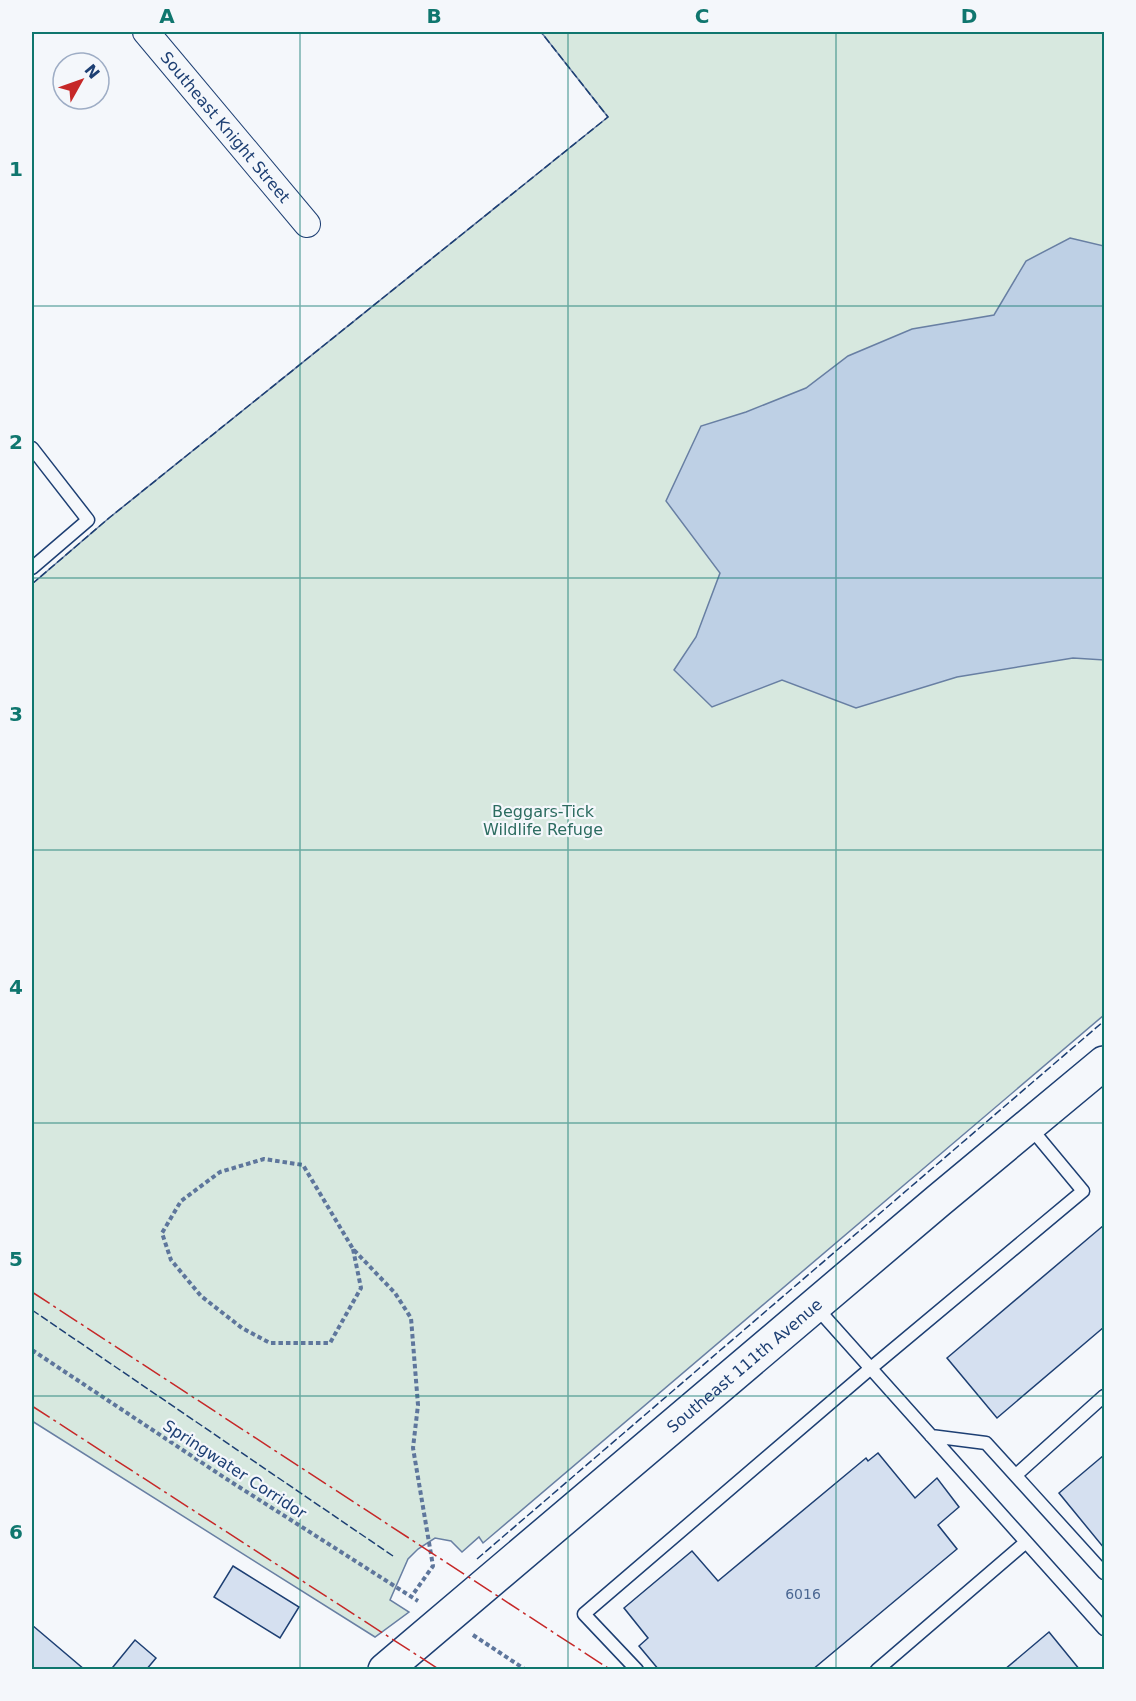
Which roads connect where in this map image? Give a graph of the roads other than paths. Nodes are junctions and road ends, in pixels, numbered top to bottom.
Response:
1 (146, 32) edge
2 (307, 224) dead end
3 (32, 448) edge
4 (32, 568) edge
5 (1104, 1064) edge
6 (1028, 1125) junction
7 (815, 1305) junction
8 (870, 1368) junction
9 (1104, 1396) edge
10 (931, 1436) junction
11 (1016, 1475) junction
12 (1026, 1542) junction
13 (1104, 1573) edge
14 (1104, 1629) edge
15 (400, 1665) edge
16 (637, 1670) edge
17 (877, 1670) edge

1 - 2 street, Southeast Knight Street
3 - 4 lane
5 - 6 street, Southeast 111th Avenue
6 - 7 street, Southeast 111th Avenue
6 - 8 lane
7 - 8 lane
7 - 15 street, Southeast 111th Avenue
8 - 10 lane
8 - 16 lane
9 - 11 lane
10 - 11 lane
10 - 12 lane
11 - 13 lane
12 - 14 lane
12 - 17 lane

